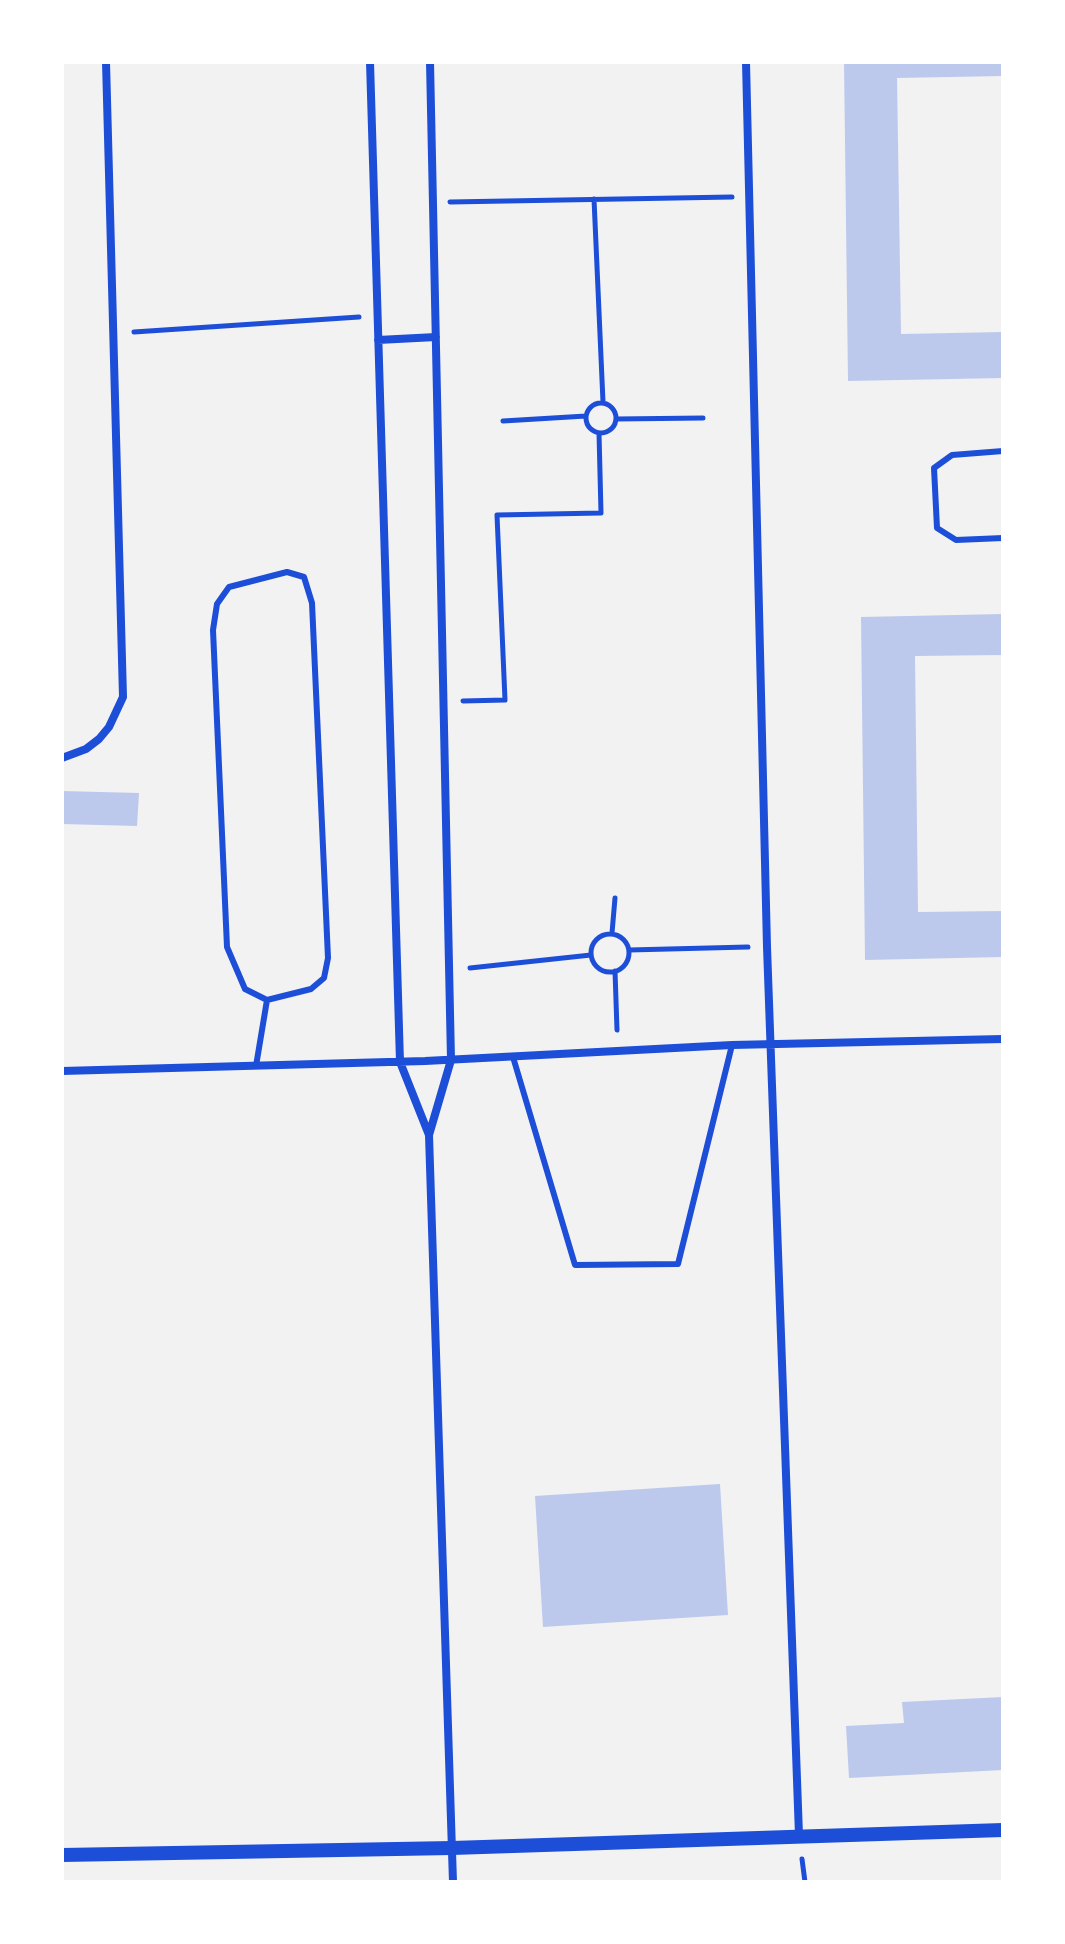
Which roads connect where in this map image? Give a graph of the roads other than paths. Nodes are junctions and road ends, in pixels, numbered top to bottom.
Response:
1 (106, 62) edge
2 (370, 62) edge
3 (430, 62) edge
4 (746, 62) edge
5 (436, 337) junction
6 (378, 340) junction
7 (1003, 451) edge
8 (1003, 538) edge
9 (62, 758) edge
10 (267, 1000) junction
11 (1003, 1039) edge
12 (770, 1044) junction
13 (732, 1045) junction
14 (513, 1057) junction
15 (451, 1060) junction
16 (400, 1062) junction
17 (256, 1066) junction
18 (62, 1071) edge
19 (429, 1135) junction
20 (1003, 1830) edge
21 (799, 1835) junction
22 (452, 1848) junction
23 (62, 1855) edge
24 (453, 1882) edge

1 - 9 street
2 - 6 street
3 - 5 street
4 - 12 street
5 - 6 street
5 - 15 street
6 - 16 street
7 - 8 lane
10 - 10 lane
10 - 17 lane
11 - 12 street
12 - 13 street
12 - 21 street
13 - 14 street
13 - 14 lane
14 - 15 street
15 - 16 street
15 - 19 street
16 - 17 street
16 - 19 street
17 - 18 street
19 - 22 street
20 - 21 street
21 - 22 street
22 - 23 street
22 - 24 street

